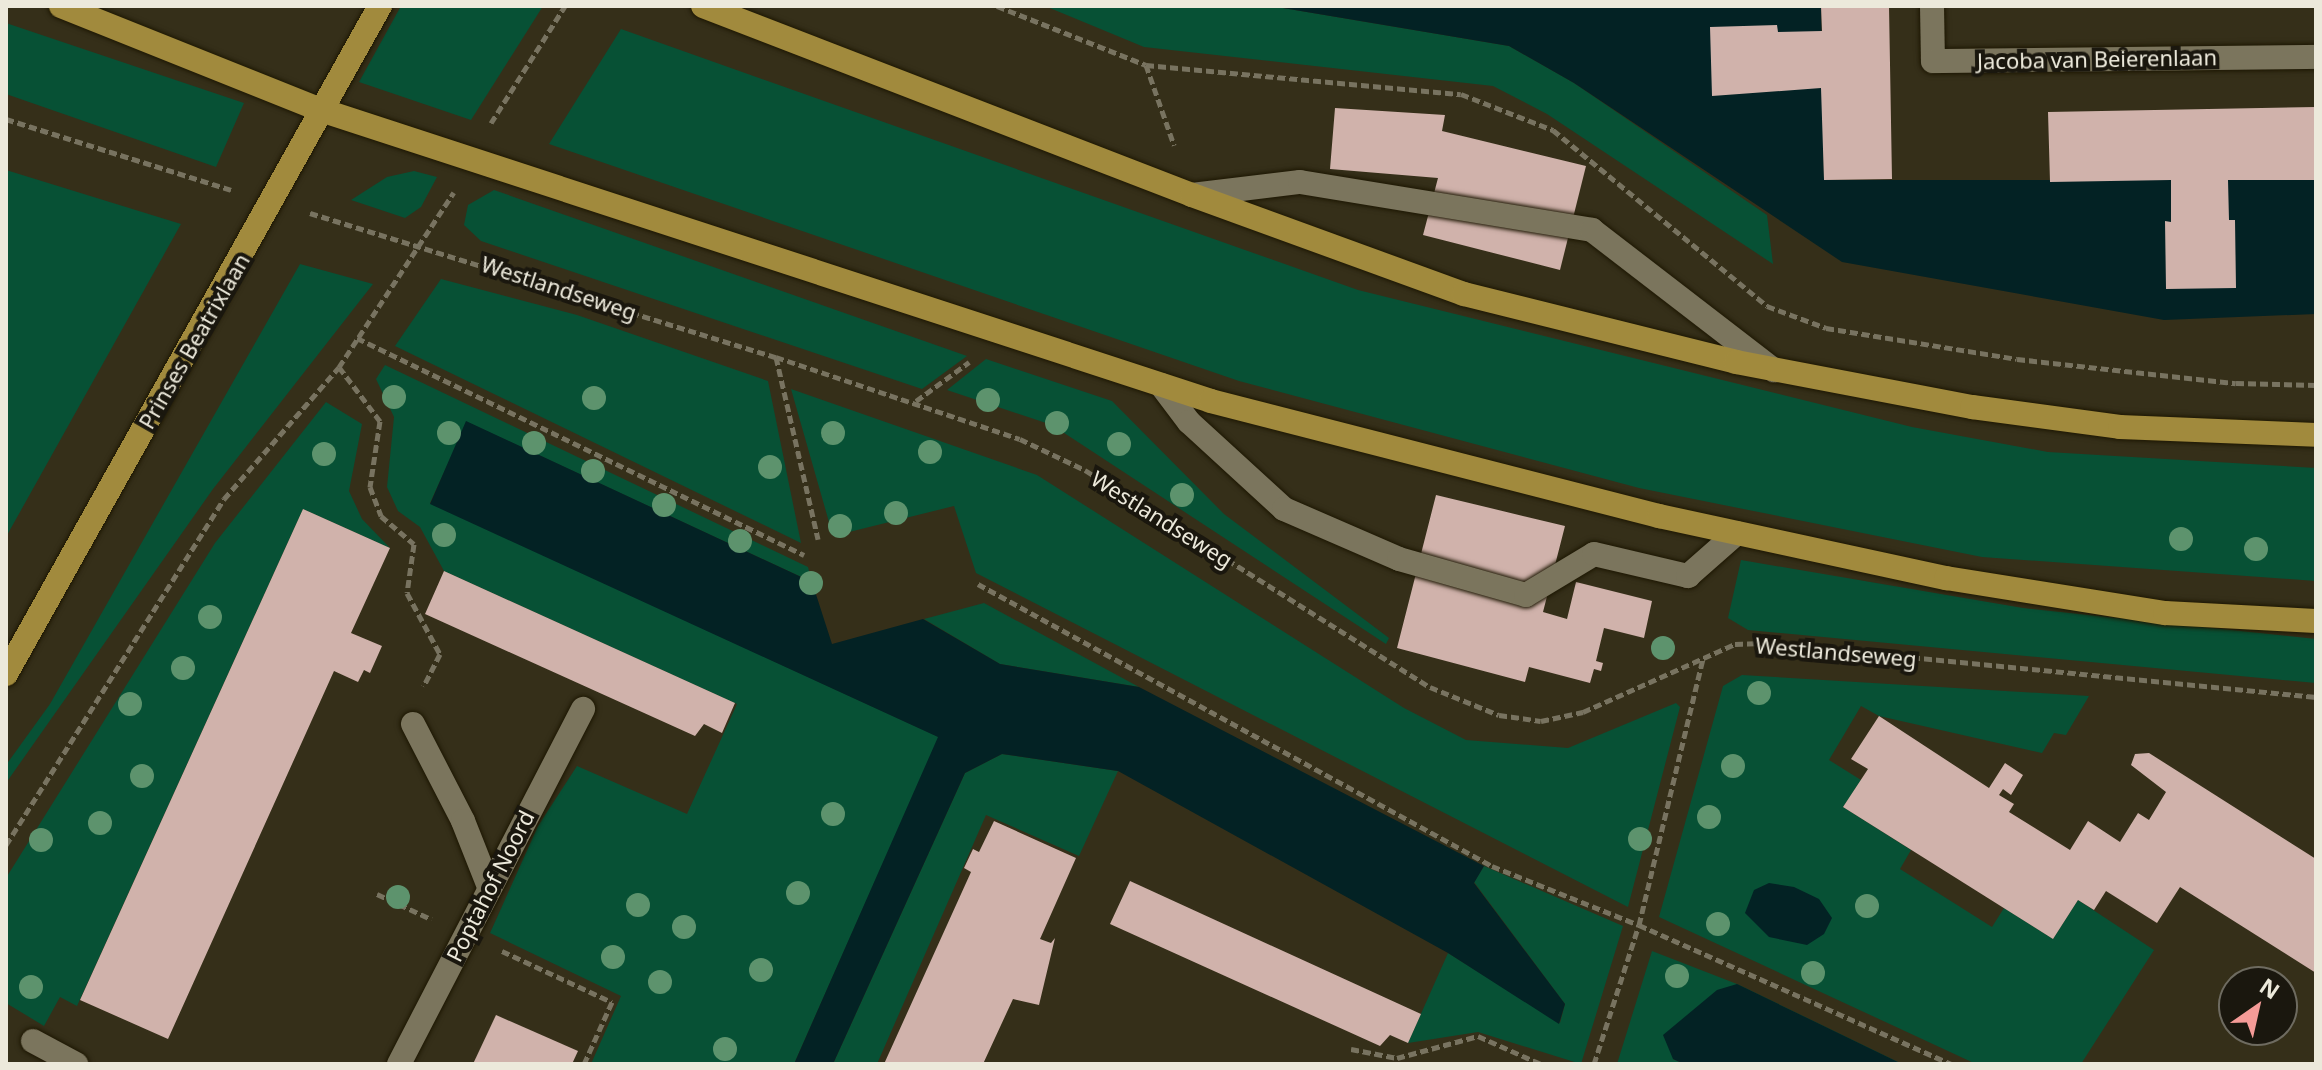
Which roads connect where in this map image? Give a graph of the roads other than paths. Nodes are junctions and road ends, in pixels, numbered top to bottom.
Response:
1 (61, 6) edge
2 (380, 6) edge
3 (703, 6) edge
4 (1932, 6) edge
5 (2316, 57) edge
6 (324, 111) junction
7 (1192, 195) junction
8 (1774, 370) junction
9 (1161, 385) junction
10 (2316, 435) edge
11 (1737, 533) junction
12 (2316, 621) edge
13 (6, 674) edge
14 (583, 709) dead end
15 (413, 724) road end
16 (488, 884) junction
17 (33, 1041) dead end
18 (76, 1064) edge
19 (399, 1064) edge

1 - 6 main road
2 - 6 main road, Prinses Beatrixlaan
3 - 7 main road
4 - 5 street, Jacoba van Beierenlaan
6 - 9 main road
6 - 13 main road, Prinses Beatrixlaan
7 - 8 main road
7 - 8 street
8 - 10 main road
9 - 11 main road
9 - 11 street
11 - 12 main road
14 - 16 street, Poptahof Noord
15 - 16 street
16 - 19 street, Poptahof Noord
17 - 18 street

